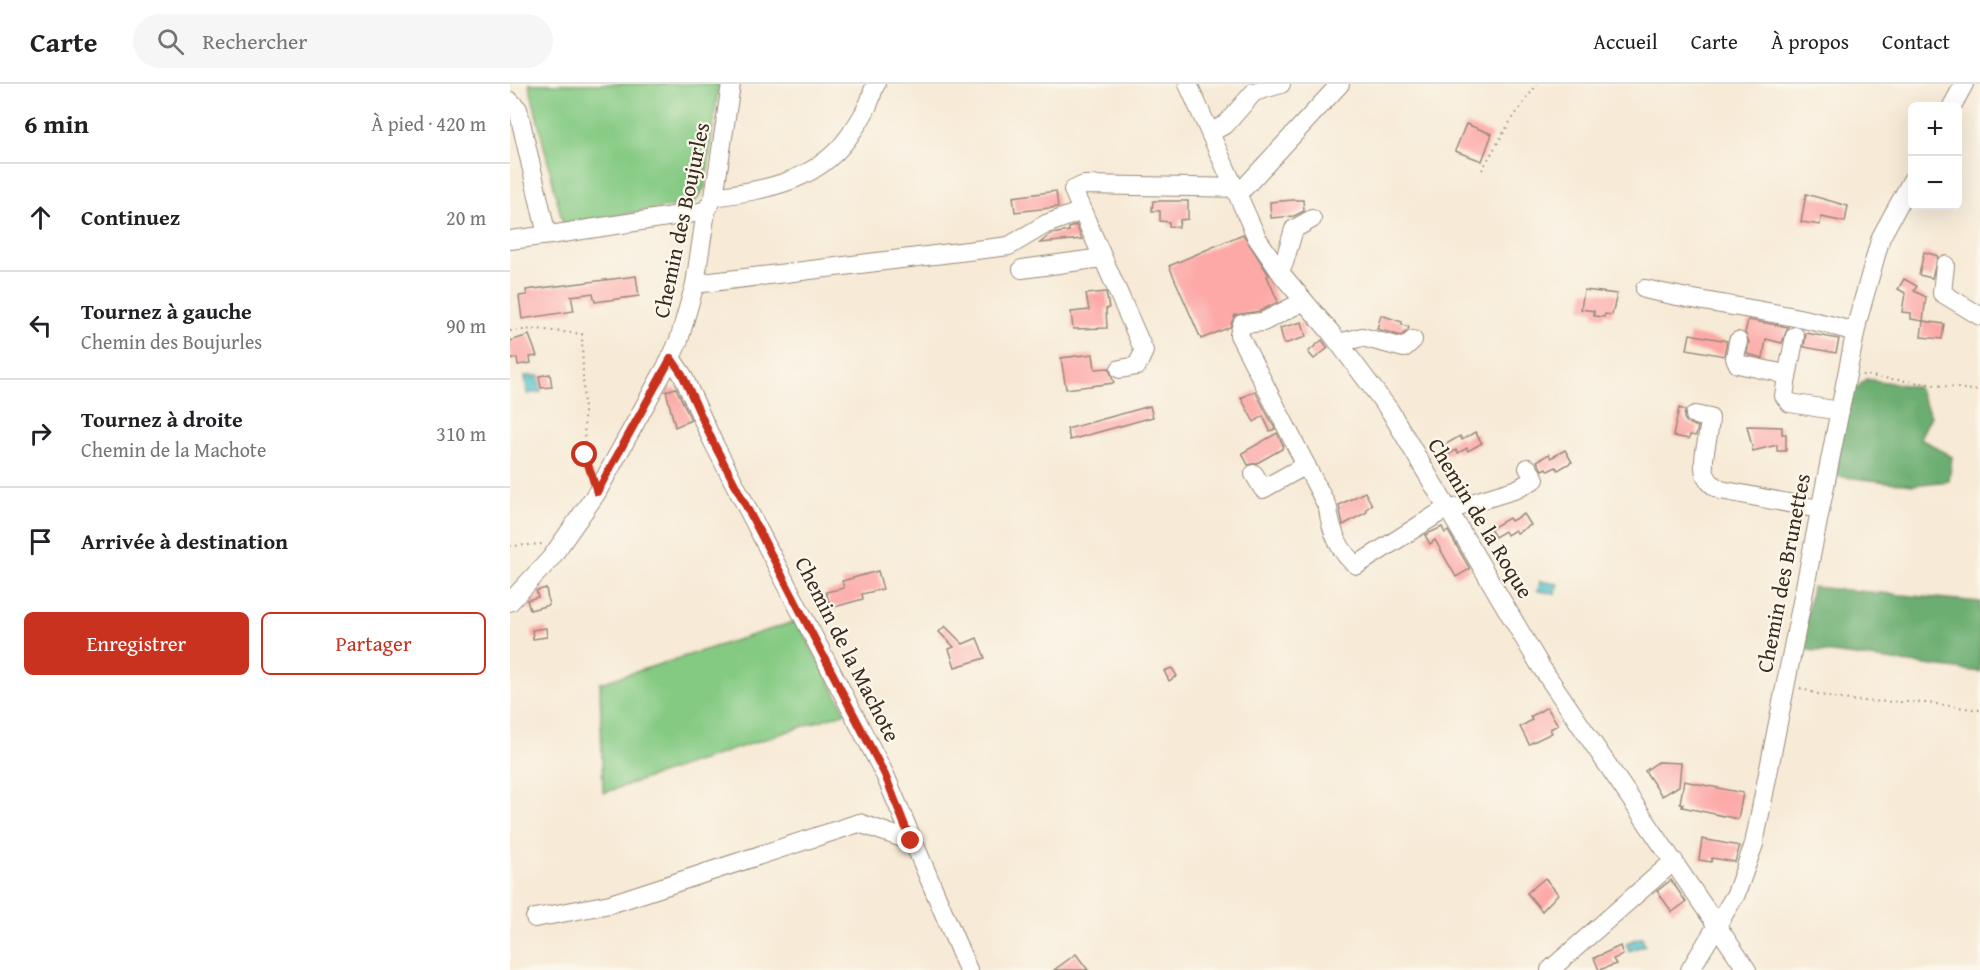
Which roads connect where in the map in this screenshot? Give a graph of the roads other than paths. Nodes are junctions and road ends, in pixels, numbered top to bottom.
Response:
1 (731, 84) edge
2 (876, 84) edge
3 (1188, 84) edge
4 (1281, 84) edge
5 (1340, 84) edge
6 (1964, 84) edge
7 (510, 101) edge
8 (1954, 102) edge
9 (1210, 133) junction
10 (1234, 186) junction
11 (1908, 187) edge
12 (710, 204) junction
13 (1082, 211) junction
14 (1312, 219) dead end
15 (550, 235) junction
16 (510, 240) edge
17 (1102, 258) junction
18 (1945, 265) dead end
19 (1022, 269) dead end
20 (1279, 270) junction
21 (695, 284) junction
22 (1645, 289) dead end
23 (1304, 300) junction
24 (1980, 316) edge
25 (1855, 332) junction
26 (1795, 336) dead end
27 (1413, 340) dead end
28 (1738, 341) dead end
29 (1339, 343) junction
30 (671, 358) junction
31 (1119, 369) dead end
32 (1787, 377) junction
33 (1840, 411) junction
34 (1695, 415) dead end
35 (1306, 465) junction
36 (1528, 468) dead end
37 (1254, 474) dead end
38 (1819, 508) junction
39 (1450, 511) junction
40 (510, 602) edge
41 (911, 841) junction
42 (1674, 861) junction
43 (535, 918) dead end
44 (1717, 923) junction
45 (968, 970) edge
46 (1550, 970) edge
47 (1690, 970) edge
48 (1747, 970) edge

1 - 12 street, Chemin des Boujurles
2 - 12 street
3 - 9 street, Chemin de la Roque
4 - 9 street
5 - 10 street
6 - 8 street
7 - 15 street
9 - 10 street, Chemin de la Roque
10 - 13 street
10 - 20 street, Chemin de la Roque
11 - 25 street, Chemin des Brunettes
12 - 15 street
12 - 21 street, Chemin des Boujurles
13 - 17 street
13 - 21 street
14 - 20 street
15 - 16 street
17 - 19 street
17 - 31 street
18 - 24 street
20 - 23 street, Chemin de la Roque
21 - 30 street, Chemin des Boujurles
22 - 25 street
23 - 29 street, Chemin de la Roque
23 - 35 street
25 - 33 street, Chemin des Brunettes
26 - 32 street
27 - 29 street
28 - 32 street
29 - 39 street, Chemin de la Roque
30 - 40 street, Chemin des Boujurles
30 - 41 street, Chemin de la Machote
32 - 33 street
33 - 38 street, Chemin des Brunettes
34 - 38 street
35 - 37 street
35 - 39 street
36 - 39 street
38 - 44 street, Chemin des Brunettes
39 - 42 street, Chemin de la Roque
41 - 43 street
41 - 45 street, Chemin de la Machote
42 - 44 street, Chemin de la Roque
42 - 46 street
44 - 47 street, Chemin des Brunettes
44 - 48 street, Chemin de la Roque

